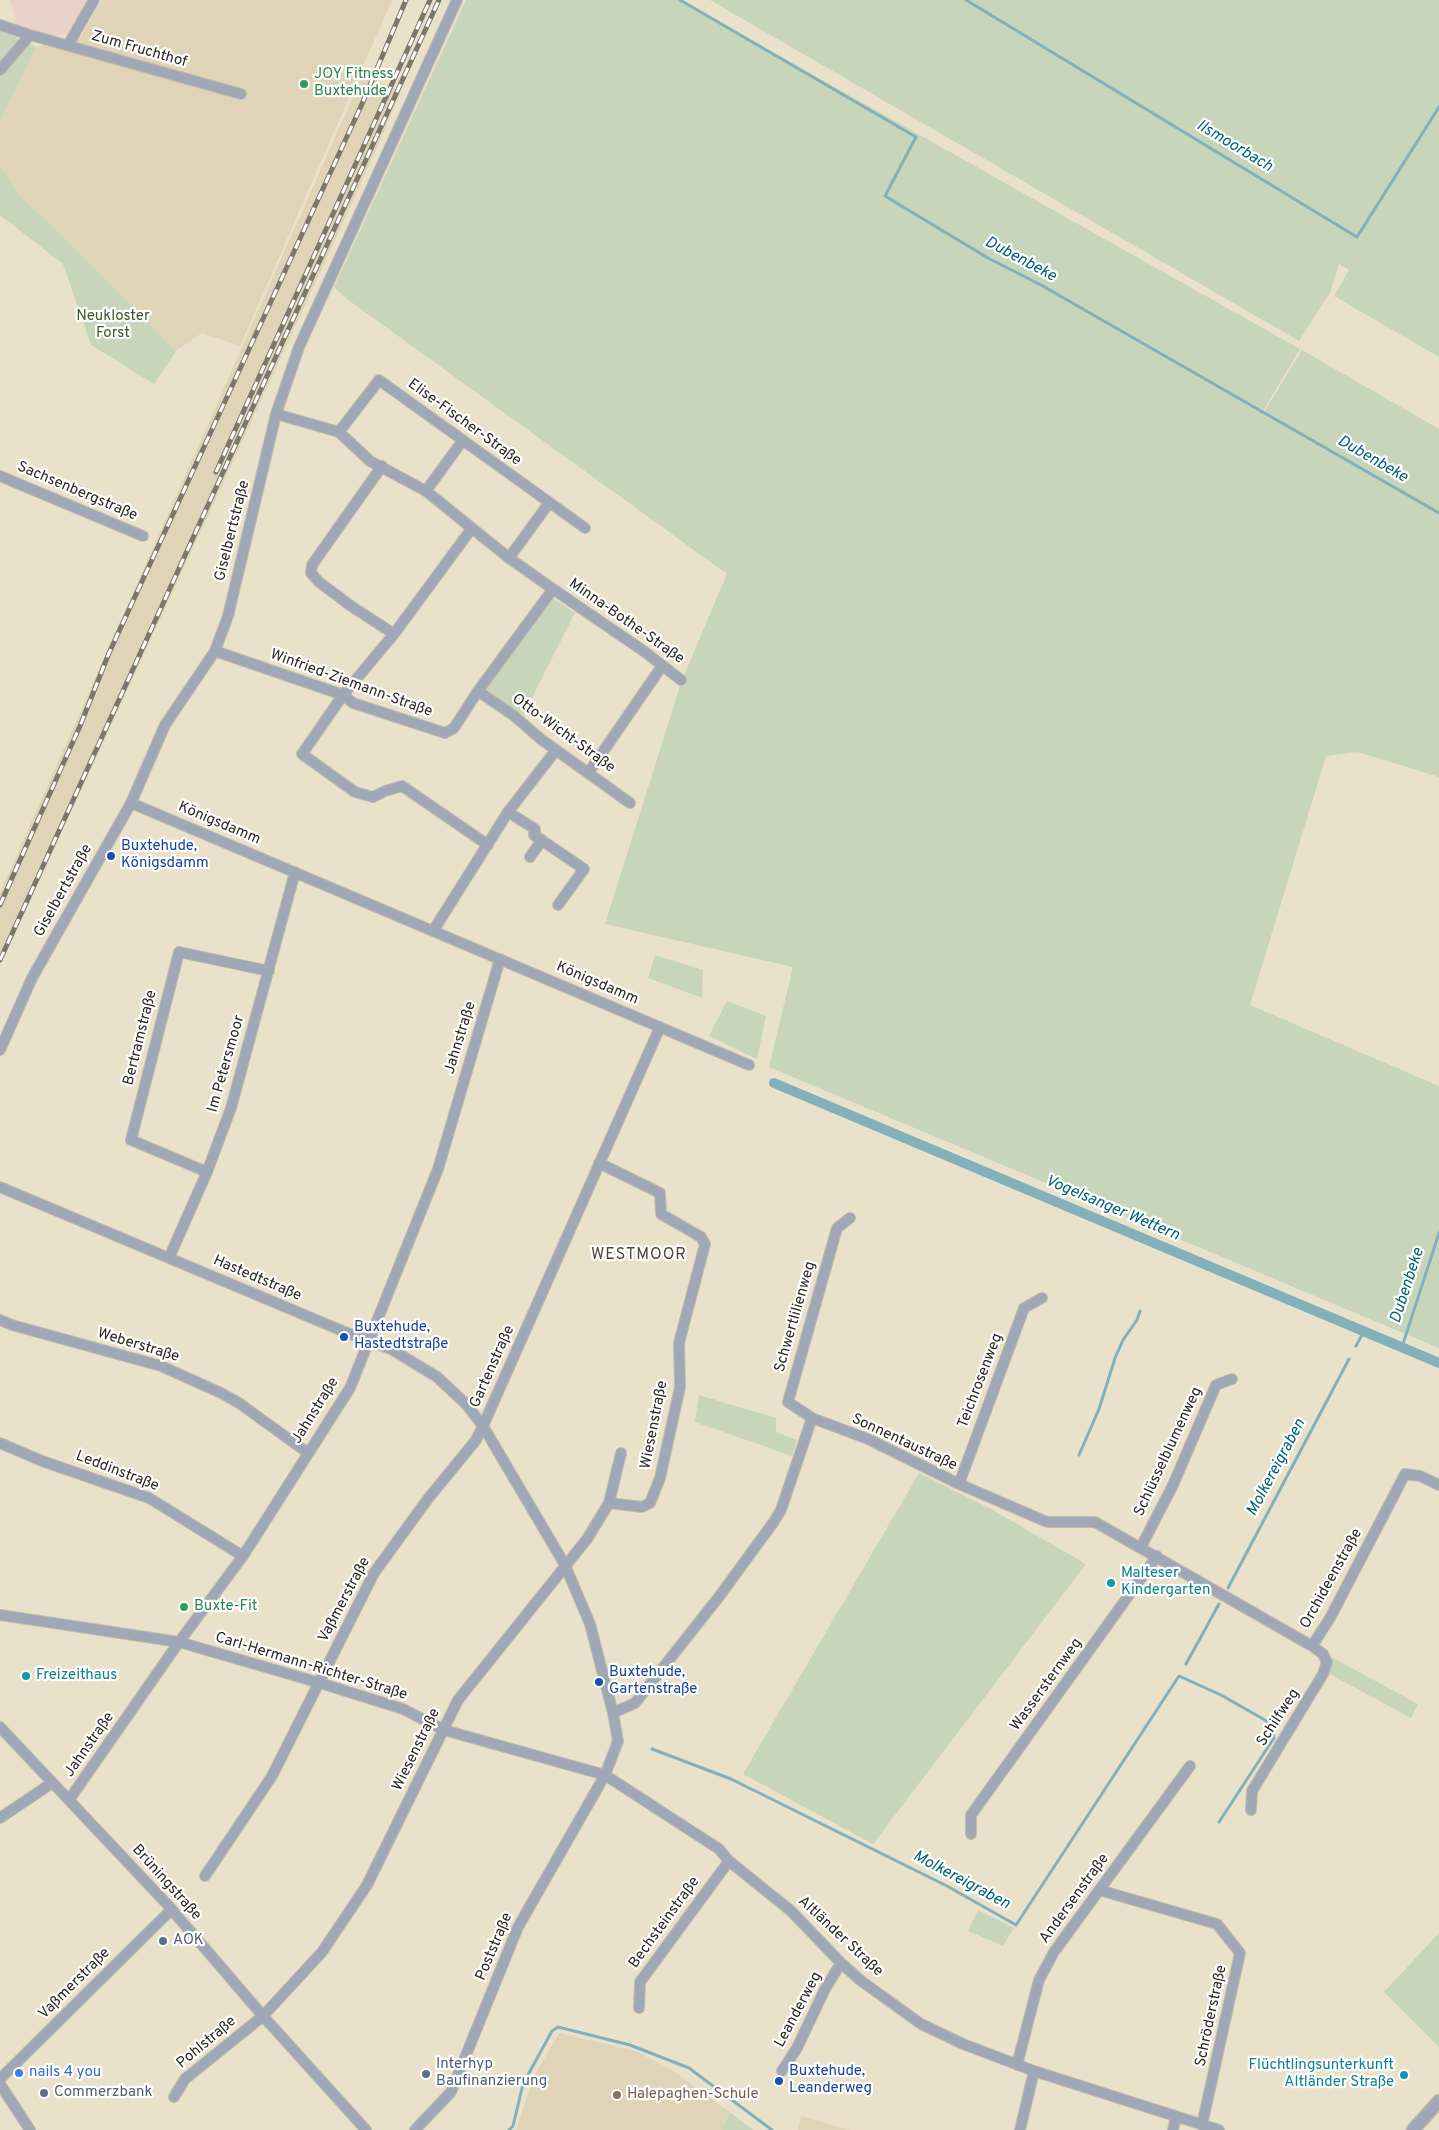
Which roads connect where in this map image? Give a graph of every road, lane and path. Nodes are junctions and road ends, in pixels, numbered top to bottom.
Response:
1 (94, 0) edge
2 (457, 0) edge
3 (0, 24) edge
4 (30, 35) junction
5 (68, 45) junction
6 (0, 70) edge
7 (241, 94) dead end
8 (276, 414) junction
9 (339, 432) junction
10 (463, 440) junction
11 (382, 466) junction
12 (0, 476) edge
13 (426, 492) junction
14 (550, 503) junction
15 (472, 528) junction
16 (585, 528) dead end
17 (143, 536) dead end
18 (509, 558) junction
19 (553, 589) junction
20 (394, 634) junction
21 (215, 651) junction
22 (662, 666) junction
23 (681, 680) dead end
24 (478, 692) junction
25 (343, 695) junction
26 (556, 750) junction
27 (588, 772) junction
28 (630, 802) dead end
29 (131, 803) junction
30 (508, 812) junction
31 (542, 840) junction
32 (488, 845) junction
33 (530, 857) dead end
34 (295, 872) junction
35 (558, 905) dead end
36 (434, 931) junction
37 (500, 959) junction
38 (268, 971) junction
39 (660, 1027) junction
40 (0, 1050) edge
41 (749, 1066) dead end
42 (599, 1163) junction
43 (207, 1172) junction
44 (0, 1187) edge
45 (850, 1218) dead end
46 (169, 1258) junction
47 (1042, 1298) dead end
48 (0, 1320) edge
49 (368, 1340) junction
50 (1232, 1379) dead end
51 (812, 1418) junction
52 (483, 1426) junction
53 (0, 1443) edge
54 (308, 1453) junction
55 (621, 1454) dead end
56 (959, 1484) junction
57 (1439, 1486) edge
58 (609, 1503) junction
59 (1100, 1524) joint
60 (1141, 1547) junction
61 (244, 1556) junction
62 (1157, 1556) junction
63 (565, 1565) junction
64 (0, 1615) edge
65 (179, 1642) junction
66 (1312, 1646) junction
67 (320, 1683) junction
68 (613, 1713) junction
69 (0, 1727) edge
70 (444, 1730) junction
71 (1190, 1766) dead end
72 (606, 1774) junction
73 (52, 1783) junction
74 (69, 1800) junction
75 (1252, 1810) dead end
76 (0, 1818) edge
77 (971, 1834) dead end
78 (728, 1861) junction
79 (204, 1876) dead end
80 (1099, 1890) junction
81 (171, 1910) junction
82 (841, 1963) junction
83 (639, 2008) dead end
84 (263, 2016) junction
85 (1016, 2065) junction
86 (782, 2071) dead end
87 (1034, 2071) junction
88 (0, 2079) edge
89 (0, 2084) edge
90 (174, 2097) dead end
91 (1439, 2101) edge
92 (1176, 2117) junction
93 (1202, 2125) junction
94 (30, 2130) edge
95 (366, 2130) edge
96 (415, 2130) edge
97 (1020, 2130) edge
98 (1173, 2130) edge
99 (1219, 2130) edge
100 (1413, 2130) edge

1 - 5 street
2 - 8 street, Giselbertstraße
3 - 4 street, Zum Fruchthof
4 - 5 street, Zum Fruchthof
4 - 6 street
5 - 7 street, Zum Fruchthof
8 - 9 street
8 - 21 street, Giselbertstraße
9 - 10 street, Elise-Fischer-Straße
9 - 11 street
10 - 13 street
10 - 14 street, Elise-Fischer-Straße
11 - 13 street
11 - 20 street
12 - 17 street, Sachsenbergstraße
13 - 15 street
14 - 16 street, Elise-Fischer-Straße
14 - 18 street
15 - 18 street
15 - 20 street
18 - 19 street
19 - 22 street, Minna-Bothe-Straße
19 - 24 street, Winfried-Ziemann-Straße
20 - 25 street
21 - 25 street, Winfried-Ziemann-Straße
21 - 29 street, Giselbertstraße
22 - 23 street, Minna-Bothe-Straße
22 - 27 street
24 - 25 street, Winfried-Ziemann-Straße
24 - 26 street, Otto-Wicht-Straße
25 - 32 street
26 - 27 street, Otto-Wicht-Straße
26 - 30 street
27 - 28 street, Otto-Wicht-Straße
29 - 34 street, Königsdamm
29 - 40 street, Giselbertstraße
30 - 31 street
30 - 32 street
31 - 33 street
31 - 35 street
32 - 36 street
34 - 36 street, Königsdamm
34 - 38 street, Im Petersmoor
36 - 37 street, Königsdamm
37 - 39 street, Königsdamm
37 - 49 street, Jahnstraße
38 - 43 street, Im Petersmoor
38 - 43 street, Bertramstraße
39 - 41 street, Königsdamm
39 - 42 street, Gartenstraße
42 - 52 street, Gartenstraße
42 - 58 street, Wiesenstraße
43 - 46 street, Im Petersmoor
44 - 46 street, Hastedtstraße
45 - 51 street, Schwertlilienweg
46 - 49 street, Hastedtstraße
47 - 56 street, Teichrosenweg
48 - 54 street, Weberstraße
49 - 52 street, Hastedtstraße
49 - 54 street, Jahnstraße
50 - 60 street, Schlüsselblumenweg
51 - 56 street, Sonnentaustraße
51 - 68 street
52 - 63 street, Gartenstraße
52 - 67 street, Vaßmerstraße
53 - 61 street, Leddinstraße
54 - 61 street, Jahnstraße
55 - 58 street, Wiesenstraße
56 - 59 street, Sonnentaustraße
57 - 66 street, Orchideenstraße
58 - 63 street, Wiesenstraße
59 - 60 street, Orchideenstraße
60 - 62 street, Orchideenstraße
61 - 65 street, Jahnstraße
62 - 66 street, Orchideenstraße
62 - 77 street, Wassersternweg
63 - 68 street, Gartenstraße
63 - 70 street, Wiesenstraße
64 - 65 street, Carl-Hermann-Richter-Straße
65 - 67 street, Carl-Hermann-Richter-Straße
65 - 74 street, Jahnstraße
66 - 75 street, Schilfweg
67 - 70 street, Carl-Hermann-Richter-Straße
67 - 79 street, Vaßmerstraße
68 - 72 street, Gartenstraße
69 - 73 street, Brüningstraße
70 - 72 street, Carl-Hermann-Richter-Straße
70 - 84 street, Wiesenstraße
71 - 80 street, Andersenstraße
72 - 78 street, Altländer Straße
72 - 96 street, Poststraße
73 - 74 street, Brüningstraße
73 - 76 street
74 - 81 street, Brüningstraße
78 - 82 street, Altländer Straße
78 - 83 street, Bechsteinstraße
80 - 85 street, Andersenstraße
80 - 93 street, Schröderstraße
81 - 84 street, Brüningstraße
81 - 88 street, Vaßmerstraße
82 - 85 street, Altländer Straße
82 - 86 street, Leanderweg
84 - 90 street, Pohlstraße
84 - 95 street, Brüningstraße
85 - 87 street, Altländer Straße
87 - 92 street, Altländer Straße
87 - 97 street
89 - 94 street
91 - 100 street
92 - 93 street, Altländer Straße
92 - 98 street
93 - 99 street, Altländer Straße

